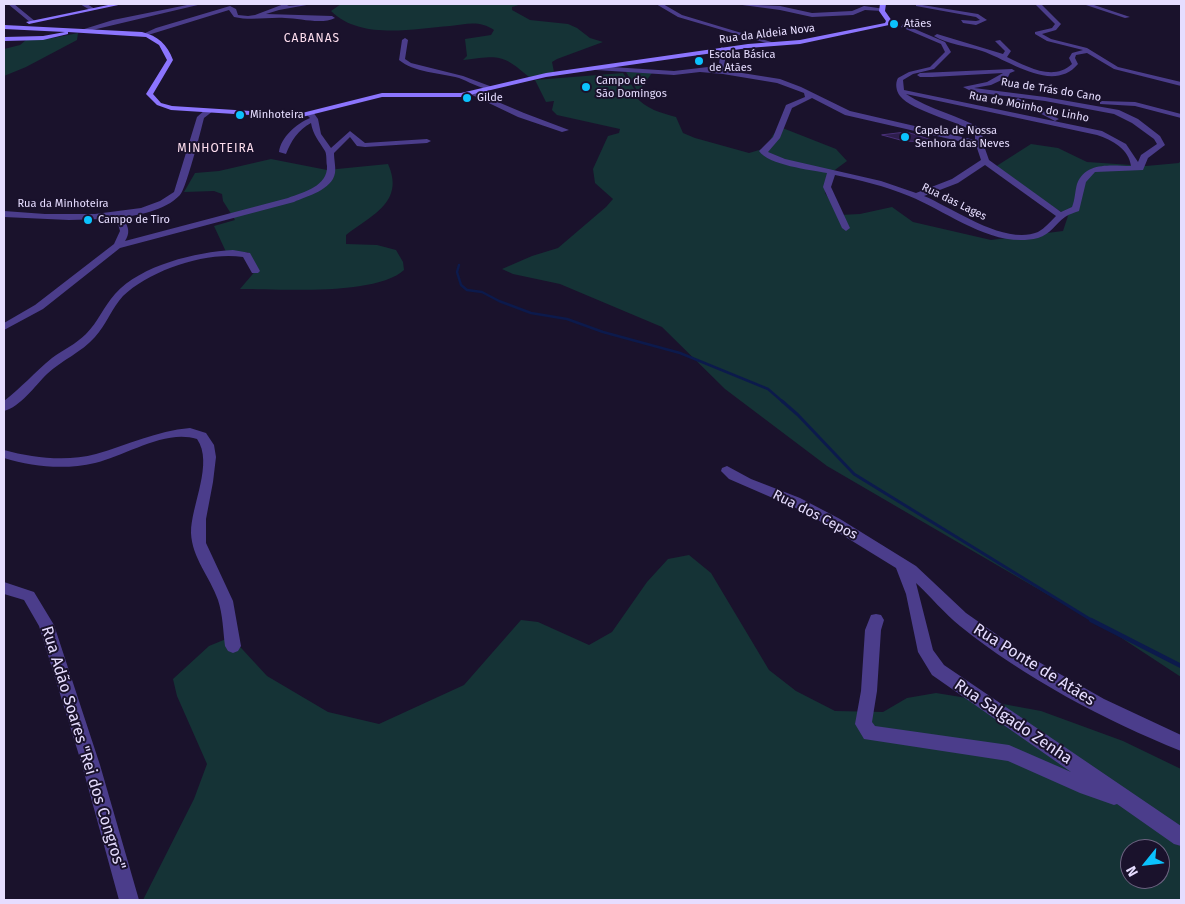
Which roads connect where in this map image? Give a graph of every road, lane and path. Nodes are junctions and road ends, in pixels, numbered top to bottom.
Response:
1 (11, 4) edge
2 (83, 4) edge
3 (120, 4) edge
4 (200, 4) edge
5 (288, 4) edge
6 (309, 4) edge
7 (659, 4) edge
8 (738, 4) edge
9 (915, 4) edge
10 (1038, 4) edge
11 (1086, 4) edge
12 (218, 5) dead end
13 (882, 6) edge
14 (230, 8) junction
15 (92, 9) junction
16 (276, 9) junction
17 (257, 16) junction
18 (286, 16) junction
19 (1127, 17) dead end
20 (332, 18) dead end
21 (889, 21) junction
22 (963, 21) junction
23 (32, 24) junction
24 (903, 26) junction
25 (6, 27) edge
26 (978, 28) dead end
27 (83, 30) junction
28 (146, 34) junction
29 (4, 39) edge
30 (405, 40) dead end
31 (998, 41) dead end
32 (775, 44) junction
33 (722, 49) junction
34 (1089, 51) junction
35 (1004, 57) junction
36 (596, 68) junction
37 (719, 69) junction
38 (1028, 70) junction
39 (1007, 71) junction
40 (908, 75) junction
41 (1181, 84) edge
42 (492, 88) junction
43 (979, 89) junction
44 (902, 91) junction
45 (472, 93) junction
46 (807, 93) junction
47 (1072, 104) junction
48 (966, 106) junction
49 (209, 111) junction
50 (1116, 112) junction
51 (1043, 115) junction
52 (1181, 116) edge
53 (312, 117) junction
54 (1181, 122) edge
55 (1084, 129) junction
56 (565, 130) dead end
57 (427, 141) dead end
58 (979, 143) junction
59 (283, 152) dead end
60 (330, 153) junction
61 (985, 161) junction
62 (1135, 169) junction
63 (831, 173) junction
64 (916, 196) junction
65 (4, 214) edge
66 (1061, 216) junction
67 (101, 217) junction
68 (846, 228) dead end
69 (117, 246) junction
70 (255, 271) dead end
71 (4, 327) edge
72 (4, 407) edge
73 (4, 454) edge
74 (727, 471) dead end
75 (902, 564) junction
76 (4, 588) edge
77 (876, 620) dead end
78 (233, 646) dead end
79 (1181, 744) edge
80 (1128, 801) junction
81 (1181, 837) edge
82 (129, 900) edge

1 - 23 street
2 - 15 street
3 - 15 street
4 - 27 street
5 - 16 street
6 - 16 street
7 - 32 street
8 - 13 street
9 - 22 street
9 - 22 street
10 - 34 street
11 - 19 street
12 - 14 street
13 - 21 street
14 - 17 street
14 - 28 street
15 - 23 street
16 - 17 street
16 - 18 street
17 - 18 street
18 - 20 street
21 - 24 street
21 - 32 street, Rua da Aldeia Nova
22 - 26 street
23 - 25 street
23 - 27 street
24 - 35 street
24 - 40 street
27 - 28 street
27 - 29 street
28 - 49 street, Rua da Aldeia Nova
30 - 42 street
31 - 35 street
32 - 33 street, Rua da Aldeia Nova
33 - 36 street, Rua da Aldeia Nova
33 - 37 street
34 - 38 street
34 - 41 street
35 - 38 street
36 - 37 street
36 - 42 street, Rua da Aldeia Nova
37 - 46 street
38 - 39 street
39 - 40 street
39 - 43 street
40 - 44 street
42 - 45 street, Rua da Aldeia Nova
43 - 47 street, Rua de Trás do Cano
43 - 51 street
44 - 48 street, Rua do Moinho do Linho
44 - 58 street
45 - 53 street, Rua da Aldeia Nova
45 - 56 street
46 - 58 street
46 - 63 street, Rua das Lages
47 - 50 street, Rua de Trás do Cano
47 - 52 street
48 - 51 street
48 - 55 street, Rua do Moinho do Linho
49 - 53 street, Rua da Aldeia Nova
49 - 67 street, Rua da Minhoteira
50 - 54 street
50 - 62 street
51 - 55 street
53 - 59 street
53 - 60 street
55 - 62 street, Rua do Moinho do Linho
57 - 60 street
58 - 61 street
60 - 69 street
61 - 64 street
61 - 66 street
62 - 66 street, Rua das Lages
63 - 64 street, Rua das Lages
63 - 68 street
64 - 66 street, Rua das Lages
65 - 67 street, Rua da Minhoteira
67 - 69 street
69 - 71 street
70 - 72 street
73 - 78 street
74 - 75 street, Rua dos Cepos
75 - 79 street, Rua Ponte de Atães
75 - 80 street, Rua Salgado Zenha
76 - 82 street, Rua Adão Soares "Rei dos Congros"
77 - 80 street
80 - 81 street, Rua Salgado Zenha

